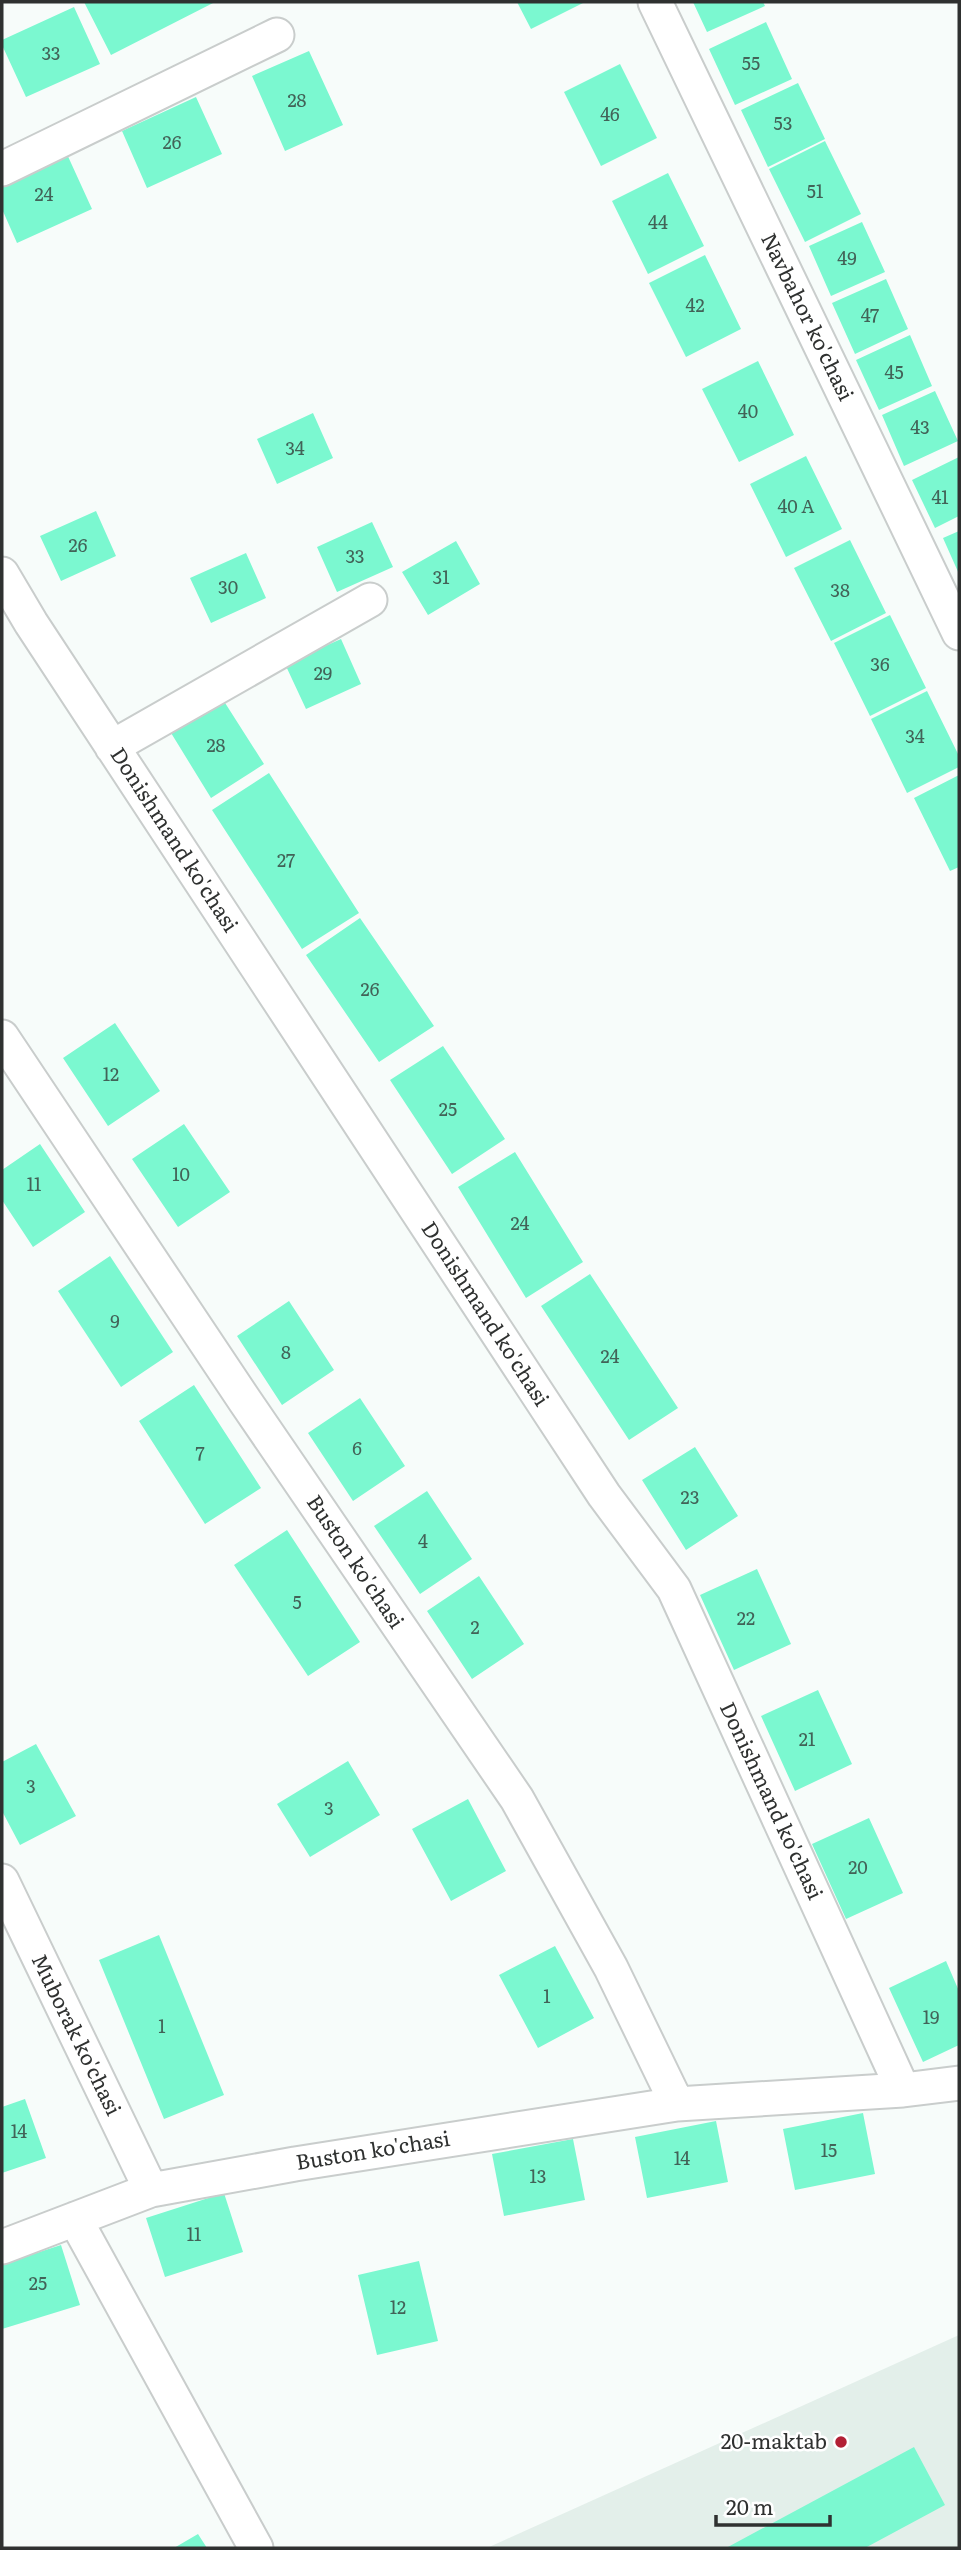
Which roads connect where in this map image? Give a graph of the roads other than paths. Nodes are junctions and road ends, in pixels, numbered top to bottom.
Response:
1 (655, 2) edge
2 (277, 35) dead end
3 (2, 169) edge
4 (2, 574) edge
5 (370, 600) dead end
6 (959, 633) edge
7 (112, 747) junction
8 (2, 1037) edge
9 (2, 1881) edge
10 (959, 2082) edge
11 (903, 2090) junction
12 (677, 2104) junction
13 (151, 2190) junction
14 (75, 2219) junction
15 (2, 2247) edge
16 (256, 2548) edge

1 - 6 street, Navbahor ko'chasi
2 - 3 street
4 - 7 street, Donishmand ko'chasi
5 - 7 street
7 - 11 street, Donishmand ko'chasi
8 - 12 street, Buston ko'chasi
9 - 13 street, Muborak ko'chasi
10 - 11 street, Buston ko'chasi
11 - 12 street, Buston ko'chasi
12 - 13 street, Buston ko'chasi
13 - 14 street, Buston ko'chasi
14 - 15 street, Buston ko'chasi
14 - 16 street

